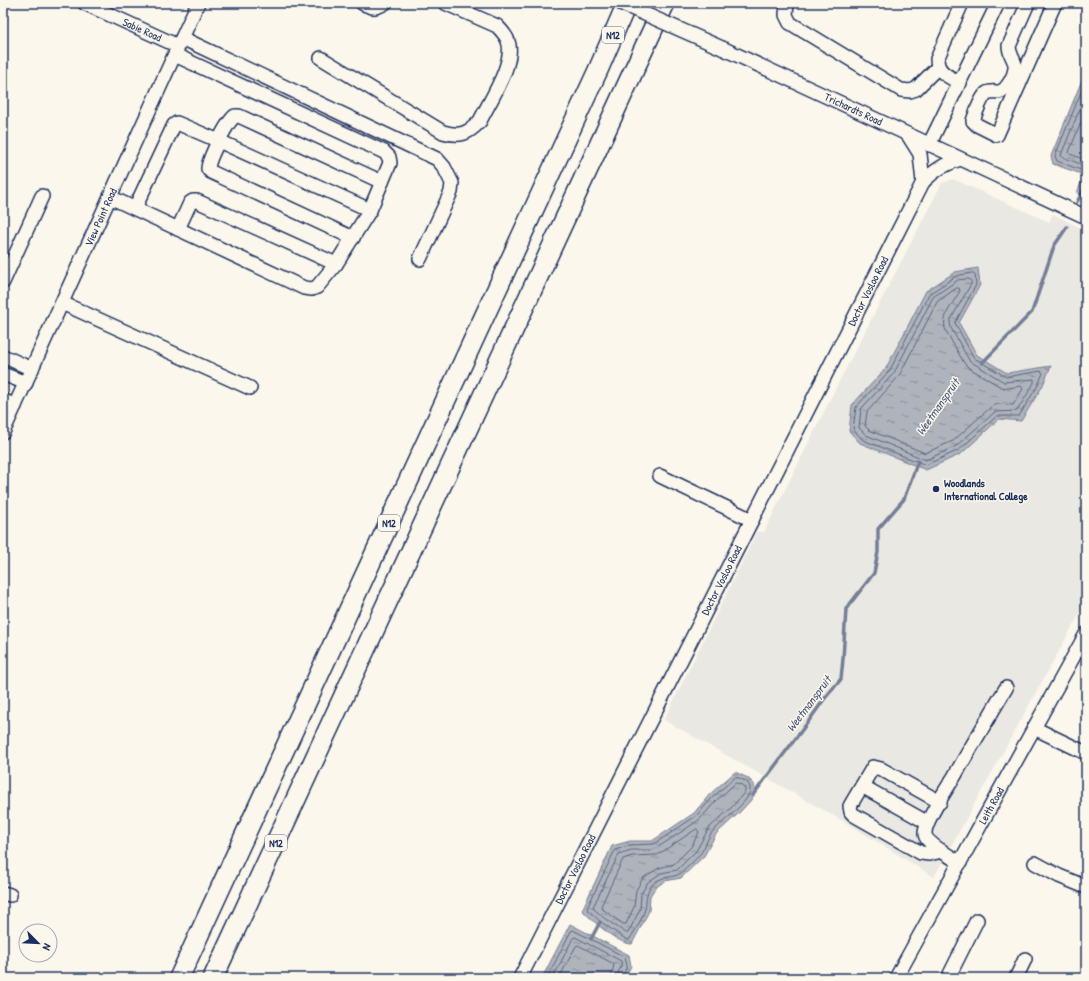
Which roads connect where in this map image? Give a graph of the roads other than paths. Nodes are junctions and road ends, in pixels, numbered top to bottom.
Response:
1 (84, 3) edge
2 (198, 3) edge
3 (362, 3) edge
4 (385, 3) edge
5 (445, 3) edge
6 (620, 3) edge
7 (627, 3) edge
8 (665, 3) edge
9 (787, 3) edge
10 (962, 3) edge
11 (998, 3) edge
12 (1028, 3) edge
13 (1055, 3) edge
14 (178, 46) junction
15 (321, 58) dead end
16 (938, 67) junction
17 (960, 83) junction
18 (1012, 90) junction
19 (908, 135) junction
20 (219, 141) junction
21 (929, 145) junction
22 (960, 159) junction
23 (382, 182) junction
24 (923, 182) junction
25 (42, 196) dead end
26 (110, 197) junction
27 (135, 208) junction
28 (370, 210) junction
29 (1086, 217) edge
30 (178, 229) junction
31 (353, 238) junction
32 (420, 259) dead end
33 (336, 264) junction
34 (3, 282) edge
35 (62, 303) junction
36 (3, 356) edge
37 (32, 369) junction
38 (3, 374) edge
39 (26, 383) junction
40 (250, 388) dead end
41 (3, 400) edge
42 (15, 406) junction
43 (3, 432) edge
44 (660, 476) dead end
45 (752, 520) junction
46 (1086, 634) edge
47 (1006, 688) dead end
48 (1034, 728) junction
49 (1086, 753) edge
50 (862, 786) junction
51 (940, 802) junction
52 (928, 823) junction
53 (942, 851) junction
54 (960, 863) junction
55 (1034, 863) dead end
56 (1086, 887) edge
57 (977, 920) dead end
58 (1025, 960) dead end
59 (901, 977) edge
60 (179, 978) edge
61 (214, 978) edge
62 (520, 978) edge
63 (948, 978) edge
64 (1016, 978) edge

1 - 14 street, Sabie Road
2 - 14 street, View Point Road
3 - 4 street
5 - 15 street
6 - 19 street, Trichardts Road, bridge
7 - 60 highway, N12
8 - 61 highway, N12
9 - 16 street
10 - 16 street
11 - 17 street
12 - 18 street
13 - 18 street
14 - 23 street
14 - 26 street, View Point Road
14 - 32 street
16 - 17 street
17 - 21 street
18 - 18 street
19 - 21 street, Trichardts Road
19 - 24 street
20 - 23 street
20 - 27 street
20 - 28 street
20 - 31 street
21 - 22 street, Trichardts Road
22 - 24 street, Doctor Vosloo Road
22 - 29 street, Trichardts Road
23 - 28 street
24 - 45 street, Doctor Vosloo Road
25 - 34 street
26 - 27 street
26 - 35 street, View Point Road
27 - 30 street
28 - 31 street
30 - 33 street
30 - 33 street
31 - 33 street
35 - 37 street, View Point Road
35 - 40 street
36 - 37 street
37 - 39 street, View Point Road
38 - 39 street
39 - 42 street, View Point Road
41 - 42 street
42 - 43 street, View Point Road
44 - 45 street
45 - 62 street, Doctor Vosloo Road
46 - 48 street, Leith Road
47 - 51 street
48 - 49 street
48 - 54 street, Leith Road
50 - 51 street
50 - 52 street
50 - 53 street
51 - 52 street
52 - 53 street
53 - 54 street
54 - 59 street, Leith Road
55 - 56 street
57 - 63 street
58 - 64 street

